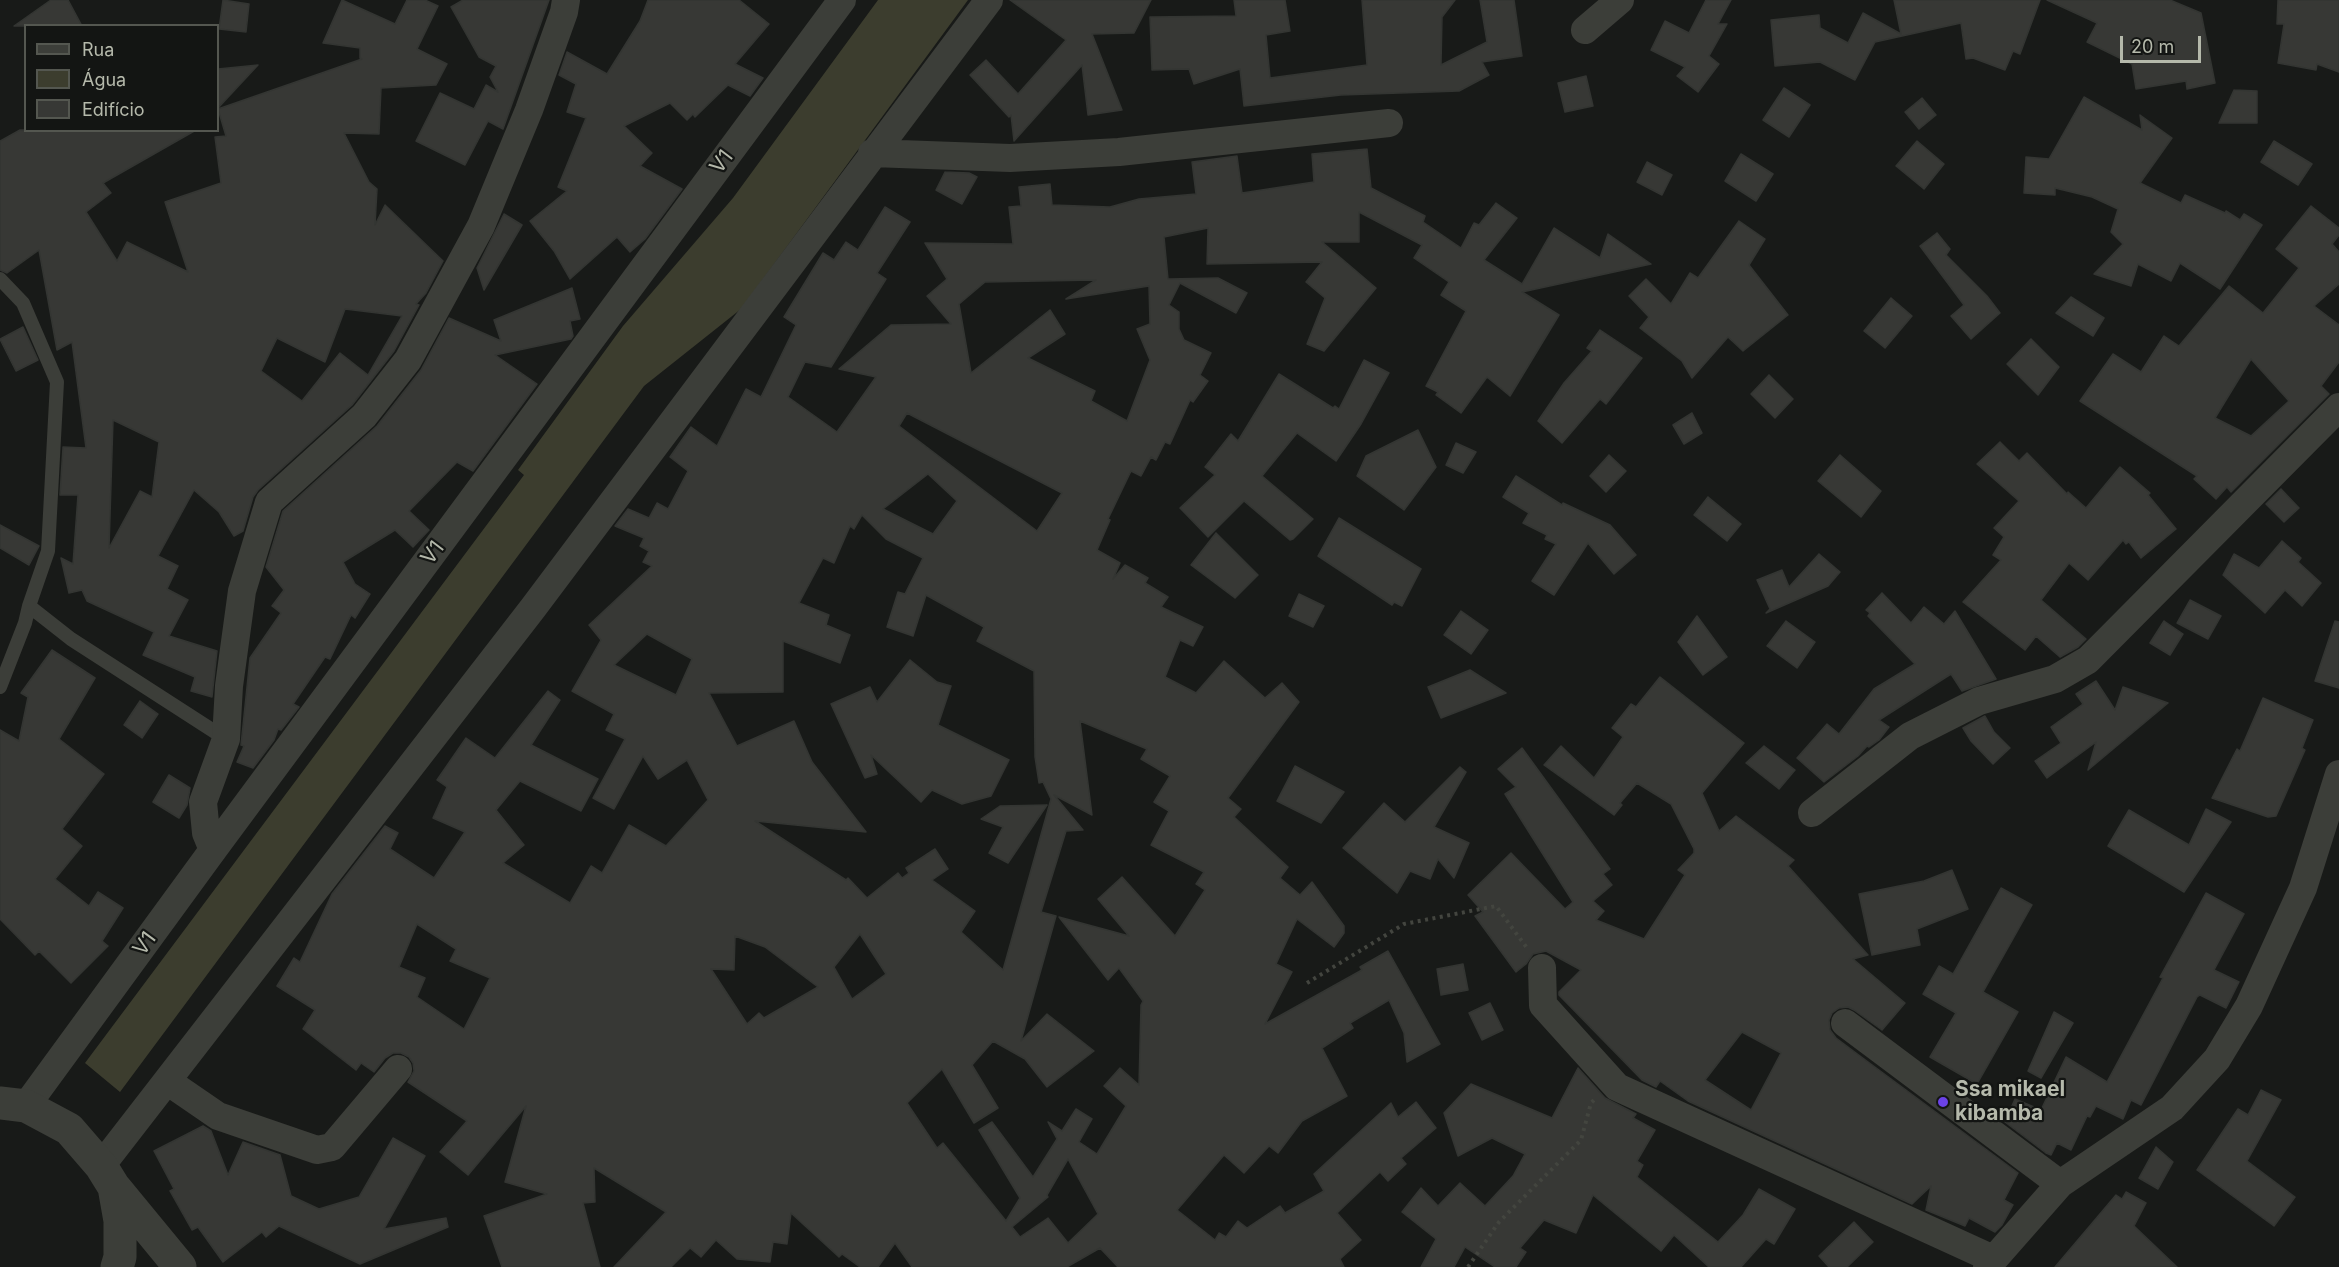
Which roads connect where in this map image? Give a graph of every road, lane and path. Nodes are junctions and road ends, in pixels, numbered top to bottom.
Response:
1 (566, 0) edge
2 (842, 0) edge
3 (988, 0) edge
4 (1620, 0) edge
5 (1585, 30) dead end
6 (1389, 123) dead end
7 (872, 153) junction
8 (0, 279) edge
9 (2339, 407) edge
10 (28, 606) junction
11 (0, 687) edge
12 (226, 740) junction
13 (2339, 774) edge
14 (1812, 813) dead end
15 (213, 850) junction
16 (1542, 968) joint
17 (1307, 983) dead end
18 (1845, 1023) dead end
19 (398, 1069) dead end
20 (167, 1081) junction
21 (1612, 1081) junction
22 (13, 1105) edge
23 (108, 1176) junction
24 (2060, 1184) junction
25 (1990, 1263) edge
26 (117, 1267) edge
27 (180, 1267) edge
28 (1468, 1267) edge

1 - 12 street
2 - 15 street, V1
3 - 7 street
4 - 5 street
6 - 7 street
7 - 20 street
8 - 10 lane
9 - 14 street
10 - 11 lane
10 - 12 lane
12 - 15 street
13 - 24 street
15 - 22 street, V1
16 - 17 path
16 - 21 street
18 - 24 street
19 - 20 street
20 - 23 street
21 - 25 street
21 - 28 path
22 - 23 street
23 - 26 street
23 - 27 street
24 - 25 street

